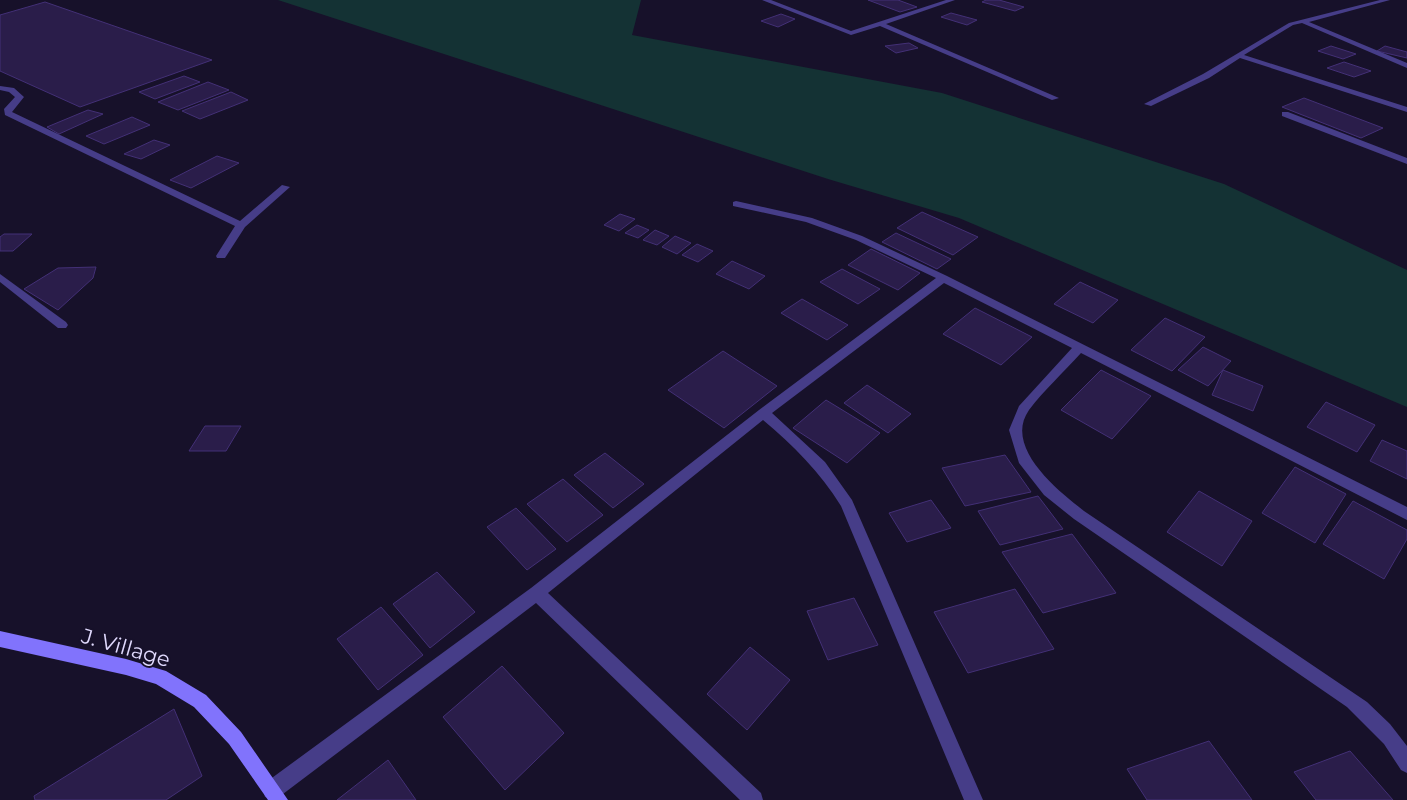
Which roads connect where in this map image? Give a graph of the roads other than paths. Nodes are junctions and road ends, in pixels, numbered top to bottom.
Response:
1 (765, 0) edge
2 (952, 0) edge
3 (1388, 0) edge
4 (1302, 21) junction
5 (882, 24) junction
6 (1239, 56) junction
7 (1407, 66) edge
8 (0, 88) edge
9 (1055, 98) dead end
10 (1148, 104) dead end
11 (1407, 110) edge
12 (1284, 114) dead end
13 (1407, 161) edge
14 (286, 187) dead end
15 (736, 204) dead end
16 (240, 225) junction
17 (221, 256) dead end
18 (0, 277) edge
19 (943, 278) junction
20 (62, 325) dead end
21 (1080, 348) junction
22 (763, 413) junction
23 (1407, 514) edge
24 (537, 592) junction
25 (0, 639) edge
26 (1407, 764) edge
27 (276, 795) edge
28 (754, 800) edge
29 (974, 800) edge

1 - 5 street
2 - 5 street
3 - 4 street
4 - 6 street
4 - 7 street
5 - 9 street
6 - 10 street
6 - 11 street
8 - 16 street
12 - 13 street
14 - 16 street
15 - 19 street
16 - 17 street
18 - 20 street
19 - 21 street
19 - 22 street
21 - 23 street
21 - 26 street
22 - 24 street
22 - 29 street
24 - 27 street
24 - 28 street
25 - 27 street, J. Village

